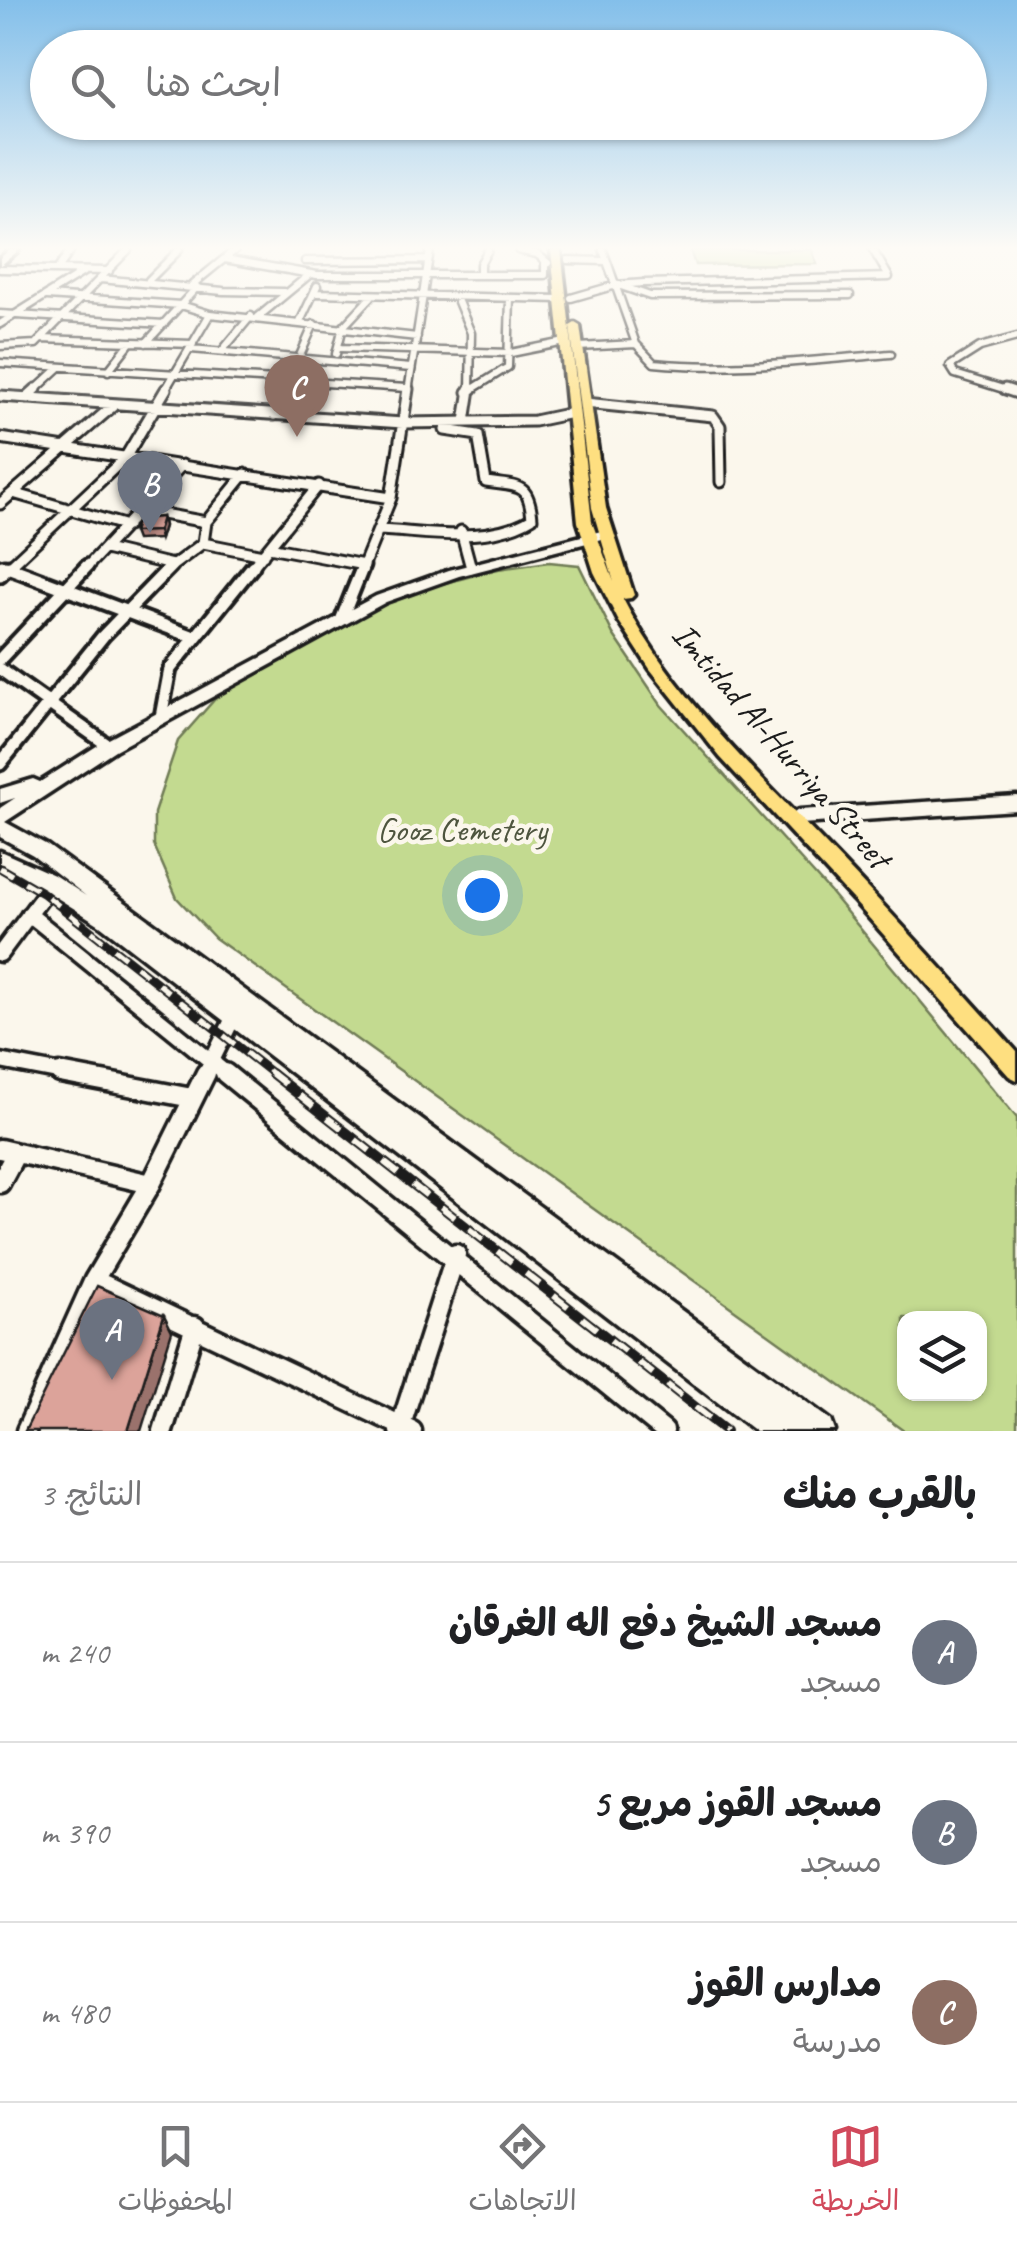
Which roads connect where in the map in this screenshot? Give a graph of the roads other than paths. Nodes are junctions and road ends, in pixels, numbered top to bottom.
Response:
1 (43, 317) edge
2 (170, 317) edge
3 (205, 317) edge
4 (255, 317) joint
5 (303, 317) edge
6 (352, 317) edge
7 (419, 317) edge
8 (462, 317) edge
9 (510, 317) edge
10 (568, 317) edge
11 (627, 317) edge
12 (62, 318) junction
13 (300, 322) junction
14 (164, 324) junction
15 (314, 324) junction
16 (342, 327) junction
17 (417, 337) junction
18 (41, 339) junction
19 (1017, 341) edge
20 (130, 343) junction
21 (146, 343) junction
22 (571, 344) junction
23 (636, 344) junction
24 (0, 346) edge
25 (192, 347) junction
26 (340, 348) junction
27 (222, 351) junction
28 (414, 352) junction
29 (474, 352) junction
30 (510, 353) junction
31 (891, 354) dead end
32 (298, 358) junction
33 (334, 362) junction
34 (0, 363) edge
35 (60, 367) junction
36 (411, 368) junction
37 (108, 371) junction
38 (172, 375) junction
39 (289, 381) junction
40 (331, 384) junction
41 (406, 388) junction
42 (468, 392) junction
43 (1017, 392) edge
44 (0, 396) edge
45 (12, 397) junction
46 (26, 398) junction
47 (114, 405) junction
48 (0, 406) edge
49 (154, 407) junction
50 (579, 408) junction
51 (274, 415) junction
52 (465, 422) junction
53 (402, 426) junction
54 (0, 438) edge
55 (14, 440) junction
56 (66, 448) junction
57 (0, 450) edge
58 (125, 458) junction
59 (182, 465) junction
60 (244, 474) junction
61 (721, 482) dead end
62 (319, 485) junction
63 (14, 493) junction
64 (391, 498) junction
65 (0, 504) edge
66 (68, 509) junction
67 (141, 510) junction
68 (206, 522) junction
69 (127, 526) junction
70 (378, 530) junction
71 (460, 531) junction
72 (597, 535) junction
73 (203, 543) junction
74 (105, 549) junction
75 (266, 551) junction
76 (172, 565) junction
77 (364, 565) junction
78 (470, 568) junction
79 (2, 569) edge
80 (66, 590) junction
81 (127, 612) junction
82 (342, 618) junction
83 (194, 637) junction
84 (0, 659) edge
85 (0, 669) edge
86 (49, 700) junction
87 (161, 716) junction
88 (109, 746) junction
89 (0, 764) edge
90 (70, 771) junction
91 (0, 796) edge
92 (1017, 803) edge
93 (0, 817) edge
94 (800, 817) junction
95 (0, 828) edge
96 (0, 859) edge
97 (52, 884) junction
98 (29, 914) junction
99 (0, 954) edge
100 (235, 1014) junction
101 (1017, 1054) edge
102 (0, 1061) edge
103 (209, 1062) junction
104 (1017, 1069) edge
105 (192, 1098) junction
106 (8, 1151) edge
107 (0, 1183) edge
108 (151, 1184) junction
109 (456, 1254) junction
110 (94, 1280) junction
111 (195, 1326) junction
112 (404, 1429) edge
113 (26, 1431) edge
114 (163, 1431) edge
115 (664, 1431) edge
116 (779, 1431) edge
117 (820, 1431) edge

1 - 12 street
2 - 14 street
3 - 25 street
4 - 13 street
4 - 27 street
5 - 13 street
6 - 16 street
7 - 17 street
8 - 29 street
9 - 30 street
10 - 22 main road, Imtidad Al-Hurriya Street
11 - 23 street
12 - 14 street
12 - 18 street
13 - 15 street
14 - 21 street
15 - 16 street
15 - 32 street
16 - 17 street
16 - 26 street
17 - 28 street
18 - 20 street
18 - 24 street
19 - 43 street
20 - 21 street
20 - 37 street
21 - 25 street
22 - 23 street
22 - 30 street
22 - 50 main road, Imtidad Al-Hurriya Street
23 - 31 street
25 - 27 street
25 - 38 street
26 - 28 street
26 - 33 street
27 - 32 street
28 - 29 street
28 - 36 street
29 - 30 street
29 - 42 street
30 - 42 street
32 - 33 street
32 - 39 street
33 - 36 street
33 - 40 street
34 - 35 street
35 - 37 street
35 - 46 street
36 - 41 street
37 - 38 street
38 - 39 street
38 - 49 street
39 - 40 street
39 - 51 street
40 - 41 street
41 - 53 street
42 - 52 street
44 - 45 street
45 - 46 street
45 - 48 street
46 - 47 street
47 - 49 street
47 - 56 street
49 - 51 street
49 - 58 street
50 - 52 street
50 - 61 street
50 - 72 main road, Imtidad Al-Hurriya Street
51 - 53 street
52 - 53 street
53 - 64 street
53 - 71 street
54 - 55 street
55 - 56 street
55 - 57 street
56 - 58 street
56 - 63 street
58 - 59 street
58 - 66 street
59 - 60 street
59 - 67 street
60 - 62 street
60 - 68 street
62 - 64 street
62 - 75 street
63 - 65 street
63 - 66 street
64 - 70 street
66 - 69 street
66 - 79 street
67 - 68 street
67 - 69 street
68 - 73 street
69 - 74 street
70 - 71 street
70 - 77 street
71 - 78 street
72 - 78 main road
72 - 94 main road, Imtidad Al-Hurriya Street
72 - 104 main road
73 - 75 street
73 - 76 street
74 - 76 street
74 - 80 street
75 - 77 street
75 - 83 street
76 - 81 street
77 - 82 street
78 - 82 main road
79 - 80 street
80 - 81 street
80 - 84 street
81 - 83 street
81 - 86 street
82 - 87 main road
83 - 87 street
85 - 86 street
86 - 88 street
86 - 89 street
87 - 88 main road
88 - 90 main road
90 - 91 main road
90 - 93 main road
92 - 94 street
94 - 101 main road, Imtidad Al-Hurriya Street
95 - 117 main road
96 - 97 main road
97 - 98 street
97 - 100 main road
98 - 99 street
98 - 103 street
100 - 103 street
100 - 116 main road
102 - 105 street
103 - 105 street
103 - 109 street
105 - 108 street
106 - 107 street
106 - 108 street
108 - 110 street
109 - 112 street
109 - 115 street
110 - 111 street
110 - 113 street
111 - 112 street
111 - 114 street

